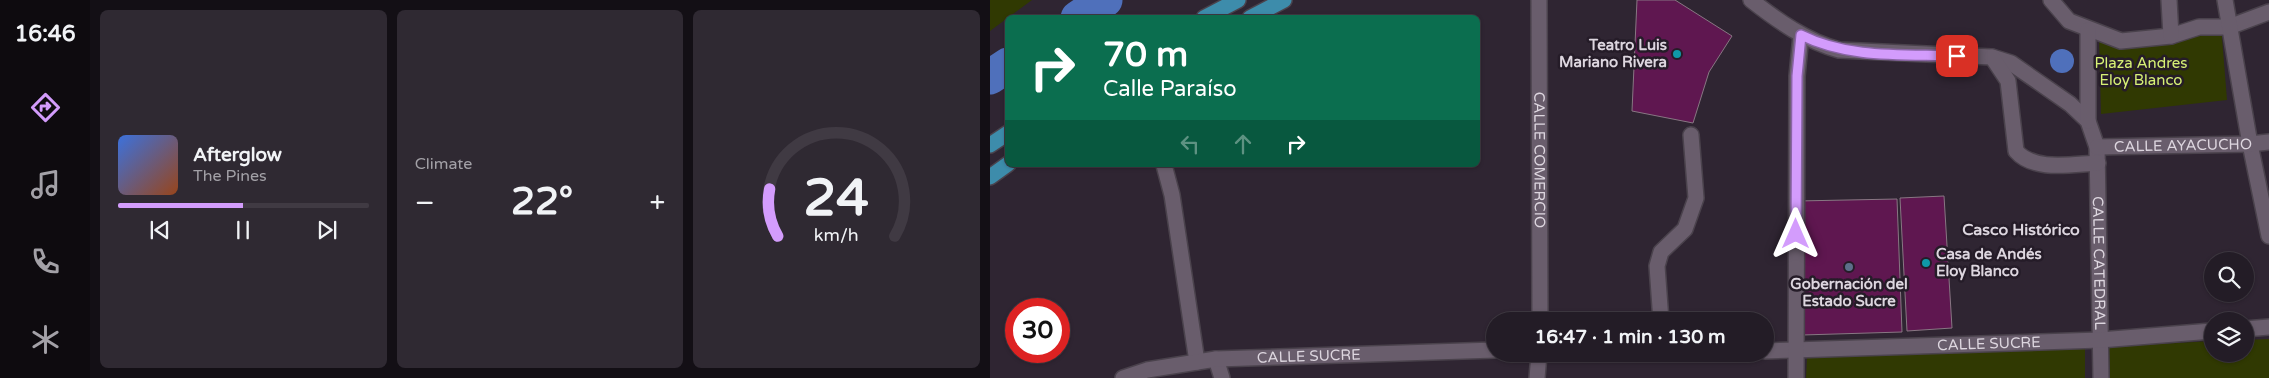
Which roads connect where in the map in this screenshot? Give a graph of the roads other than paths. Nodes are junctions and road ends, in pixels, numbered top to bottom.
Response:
1 (1238, 0) edge
2 (1284, 0) edge
3 (1539, 0) edge
4 (1751, 0) edge
5 (2051, 0) edge
6 (2169, 0) edge
7 (2225, 0) edge
8 (2269, 12) edge
9 (1210, 15) edge
10 (1256, 15) edge
11 (2229, 27) junction
12 (2088, 30) junction
13 (1801, 35) junction
14 (2171, 36) junction
15 (1992, 57) junction
16 (2088, 121) junction
17 (1005, 135) edge
18 (1691, 135) dead end
19 (2269, 142) edge
20 (2250, 144) junction
21 (990, 145) edge
22 (2097, 147) junction
23 (2098, 163) junction
24 (1005, 166) edge
25 (1165, 167) edge
26 (990, 177) edge
27 (2269, 236) edge
28 (1540, 312) edge
29 (1660, 312) edge
30 (2269, 327) edge
31 (2254, 328) edge
32 (2204, 332) edge
33 (2100, 340) junction
34 (1486, 350) edge
35 (1774, 351) edge
36 (1796, 351) junction
37 (1216, 359) junction
38 (1197, 362) junction
39 (1538, 362) edge
40 (1123, 378) edge
41 (1222, 378) edge
42 (1537, 378) edge
43 (1796, 378) edge
44 (2101, 378) edge

1 - 9 main road
2 - 10 main road
3 - 28 street, CALLE COMERCIO
4 - 13 street
5 - 12 street
6 - 14 street
7 - 11 street
8 - 11 street
11 - 14 street
11 - 20 street
12 - 14 street
12 - 16 street
13 - 15 street
13 - 36 street
15 - 16 street
15 - 23 street
16 - 22 street, CALLE CATEDRAL
17 - 21 main road
18 - 29 street
19 - 20 street, CALLE AYACUCHO
20 - 22 street, CALLE AYACUCHO
20 - 27 street
22 - 23 street, CALLE CATEDRAL
23 - 33 street, CALLE CATEDRAL
24 - 26 main road
25 - 38 street
30 - 31 street
32 - 33 street, CALLE SUCRE
33 - 36 street, CALLE SUCRE
33 - 44 street, CALLE CATEDRAL
34 - 37 street, CALLE SUCRE
35 - 36 street, CALLE SUCRE
36 - 43 street
37 - 38 street, CALLE SUCRE
37 - 41 street
38 - 40 street, CALLE SUCRE
39 - 42 street

